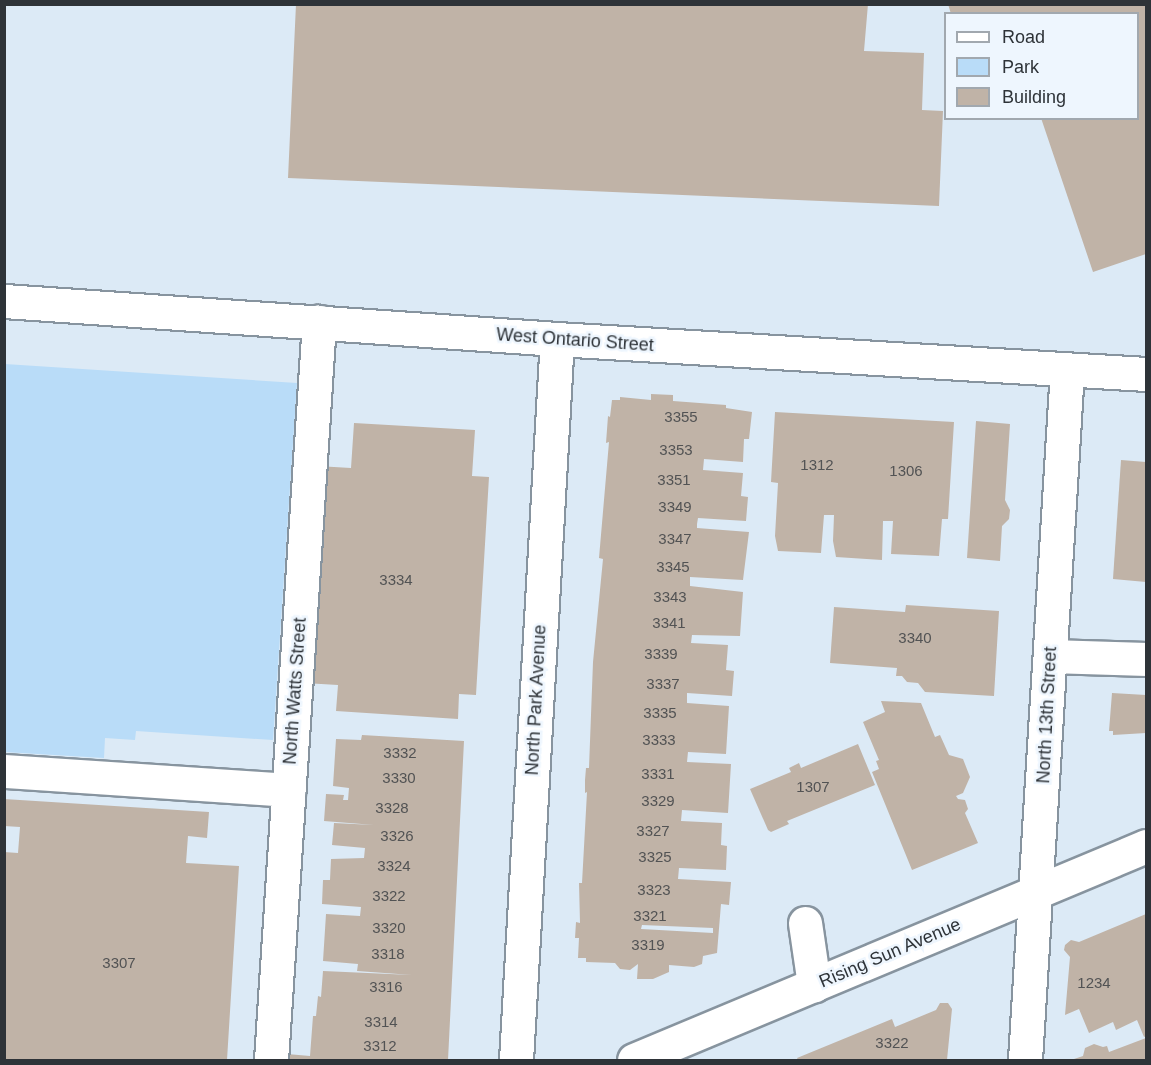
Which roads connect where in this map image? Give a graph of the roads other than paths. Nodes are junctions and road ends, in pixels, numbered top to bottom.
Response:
1 (4, 301) edge
2 (319, 322) junction
3 (557, 339) junction
4 (1066, 369) junction
5 (1146, 374) edge
6 (1050, 656) junction
7 (1146, 659) edge
8 (4, 771) edge
9 (288, 790) junction
10 (1146, 846) edge
11 (1037, 892) junction
12 (805, 923) dead end
13 (814, 985) junction
14 (271, 1060) edge
15 (516, 1060) edge
16 (634, 1060) edge
17 (1025, 1060) edge

1 - 2 street, West Ontario Street
2 - 3 street, West Ontario Street
2 - 9 street, North Watts Street
3 - 4 street, West Ontario Street
3 - 15 street, North Park Avenue
4 - 5 street, West Ontario Street
4 - 6 street, North 13th Street
6 - 7 street
6 - 11 street, North 13th Street
8 - 9 street
9 - 14 street, North Watts Street
10 - 11 street, Rising Sun Avenue
11 - 13 street, Rising Sun Avenue
11 - 17 street, North 13th Street
12 - 13 street
13 - 16 street, Rising Sun Avenue

